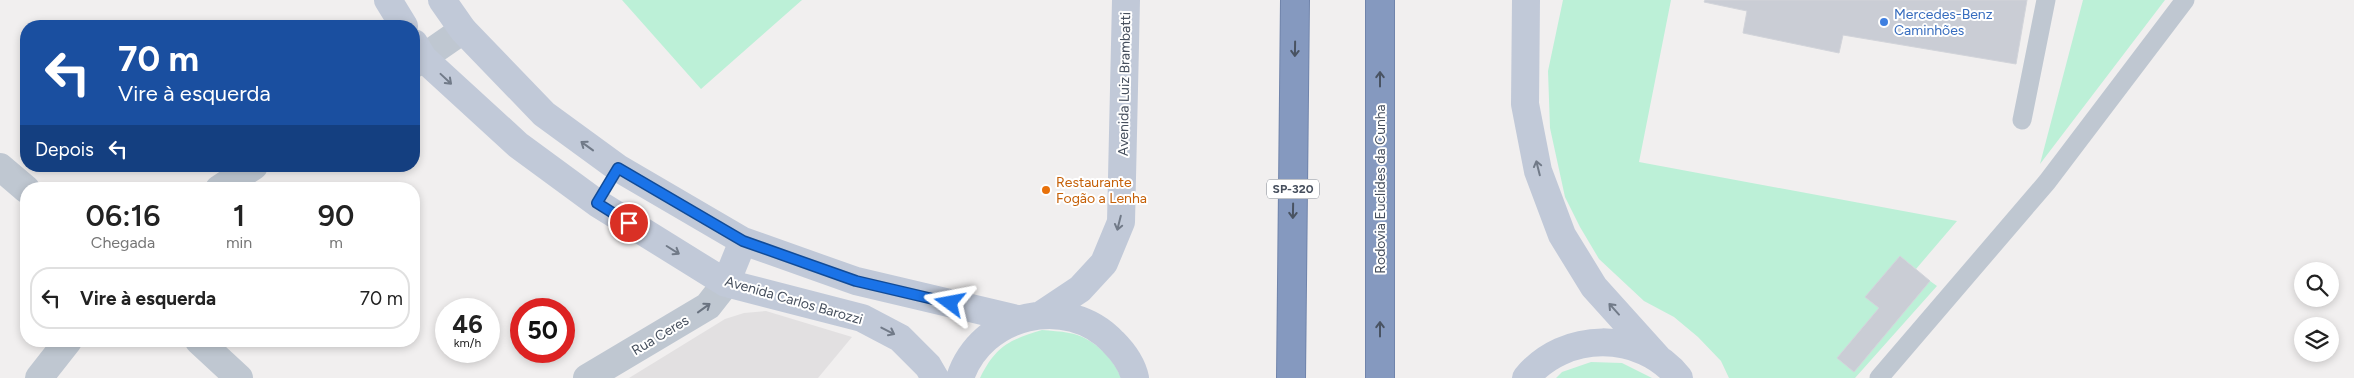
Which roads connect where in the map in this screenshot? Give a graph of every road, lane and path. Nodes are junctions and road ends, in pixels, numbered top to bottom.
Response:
1 (388, 0) edge
2 (442, 0) edge
3 (1126, 0) edge
4 (1296, 0) edge
5 (1380, 0) edge
6 (1526, 0) edge
7 (2046, 0) edge
8 (2185, 0) edge
9 (400, 20) edge
10 (463, 30) junction
11 (420, 53) edge
12 (420, 58) edge
13 (2022, 120) dead end
14 (0, 167) edge
15 (618, 168) junction
16 (245, 172) edge
17 (230, 182) edge
18 (20, 184) edge
19 (597, 203) junction
20 (743, 241) junction
21 (726, 283) junction
22 (1029, 317) junction
23 (63, 347) edge
24 (205, 347) edge
25 (1658, 358) junction
26 (1138, 376) edge
27 (39, 378) edge
28 (239, 378) edge
29 (587, 378) edge
30 (935, 378) edge
31 (960, 378) edge
32 (1291, 378) edge
33 (1380, 378) edge
34 (1526, 378) edge
35 (1679, 378) edge
36 (1879, 378) edge

1 - 9 main road
2 - 10 main road
3 -> 22 main road, Avenida Luiz Brambatti
4 -> 32 highway, SP-320
33 -> 5 highway, Rodovia Euclides da Cunha
25 -> 6 main road
7 - 13 lane
8 - 36 lane
10 - 11 street
15 -> 10 main road
12 -> 19 main road, Avenida Carlos Barozzi
14 - 18 street
15 - 19 main road
15 - 20 main road
16 - 17 street
19 -> 21 main road, Avenida Carlos Barozzi
20 - 21 main road
20 - 22 main road
29 -> 21 street, Rua Ceres
21 -> 30 main road, Avenida Carlos Barozzi
22 - 26 main road
22 - 31 main road, Avenida Luiz Brambatti
23 - 27 street
24 - 28 street
25 - 34 main road
25 - 35 main road

